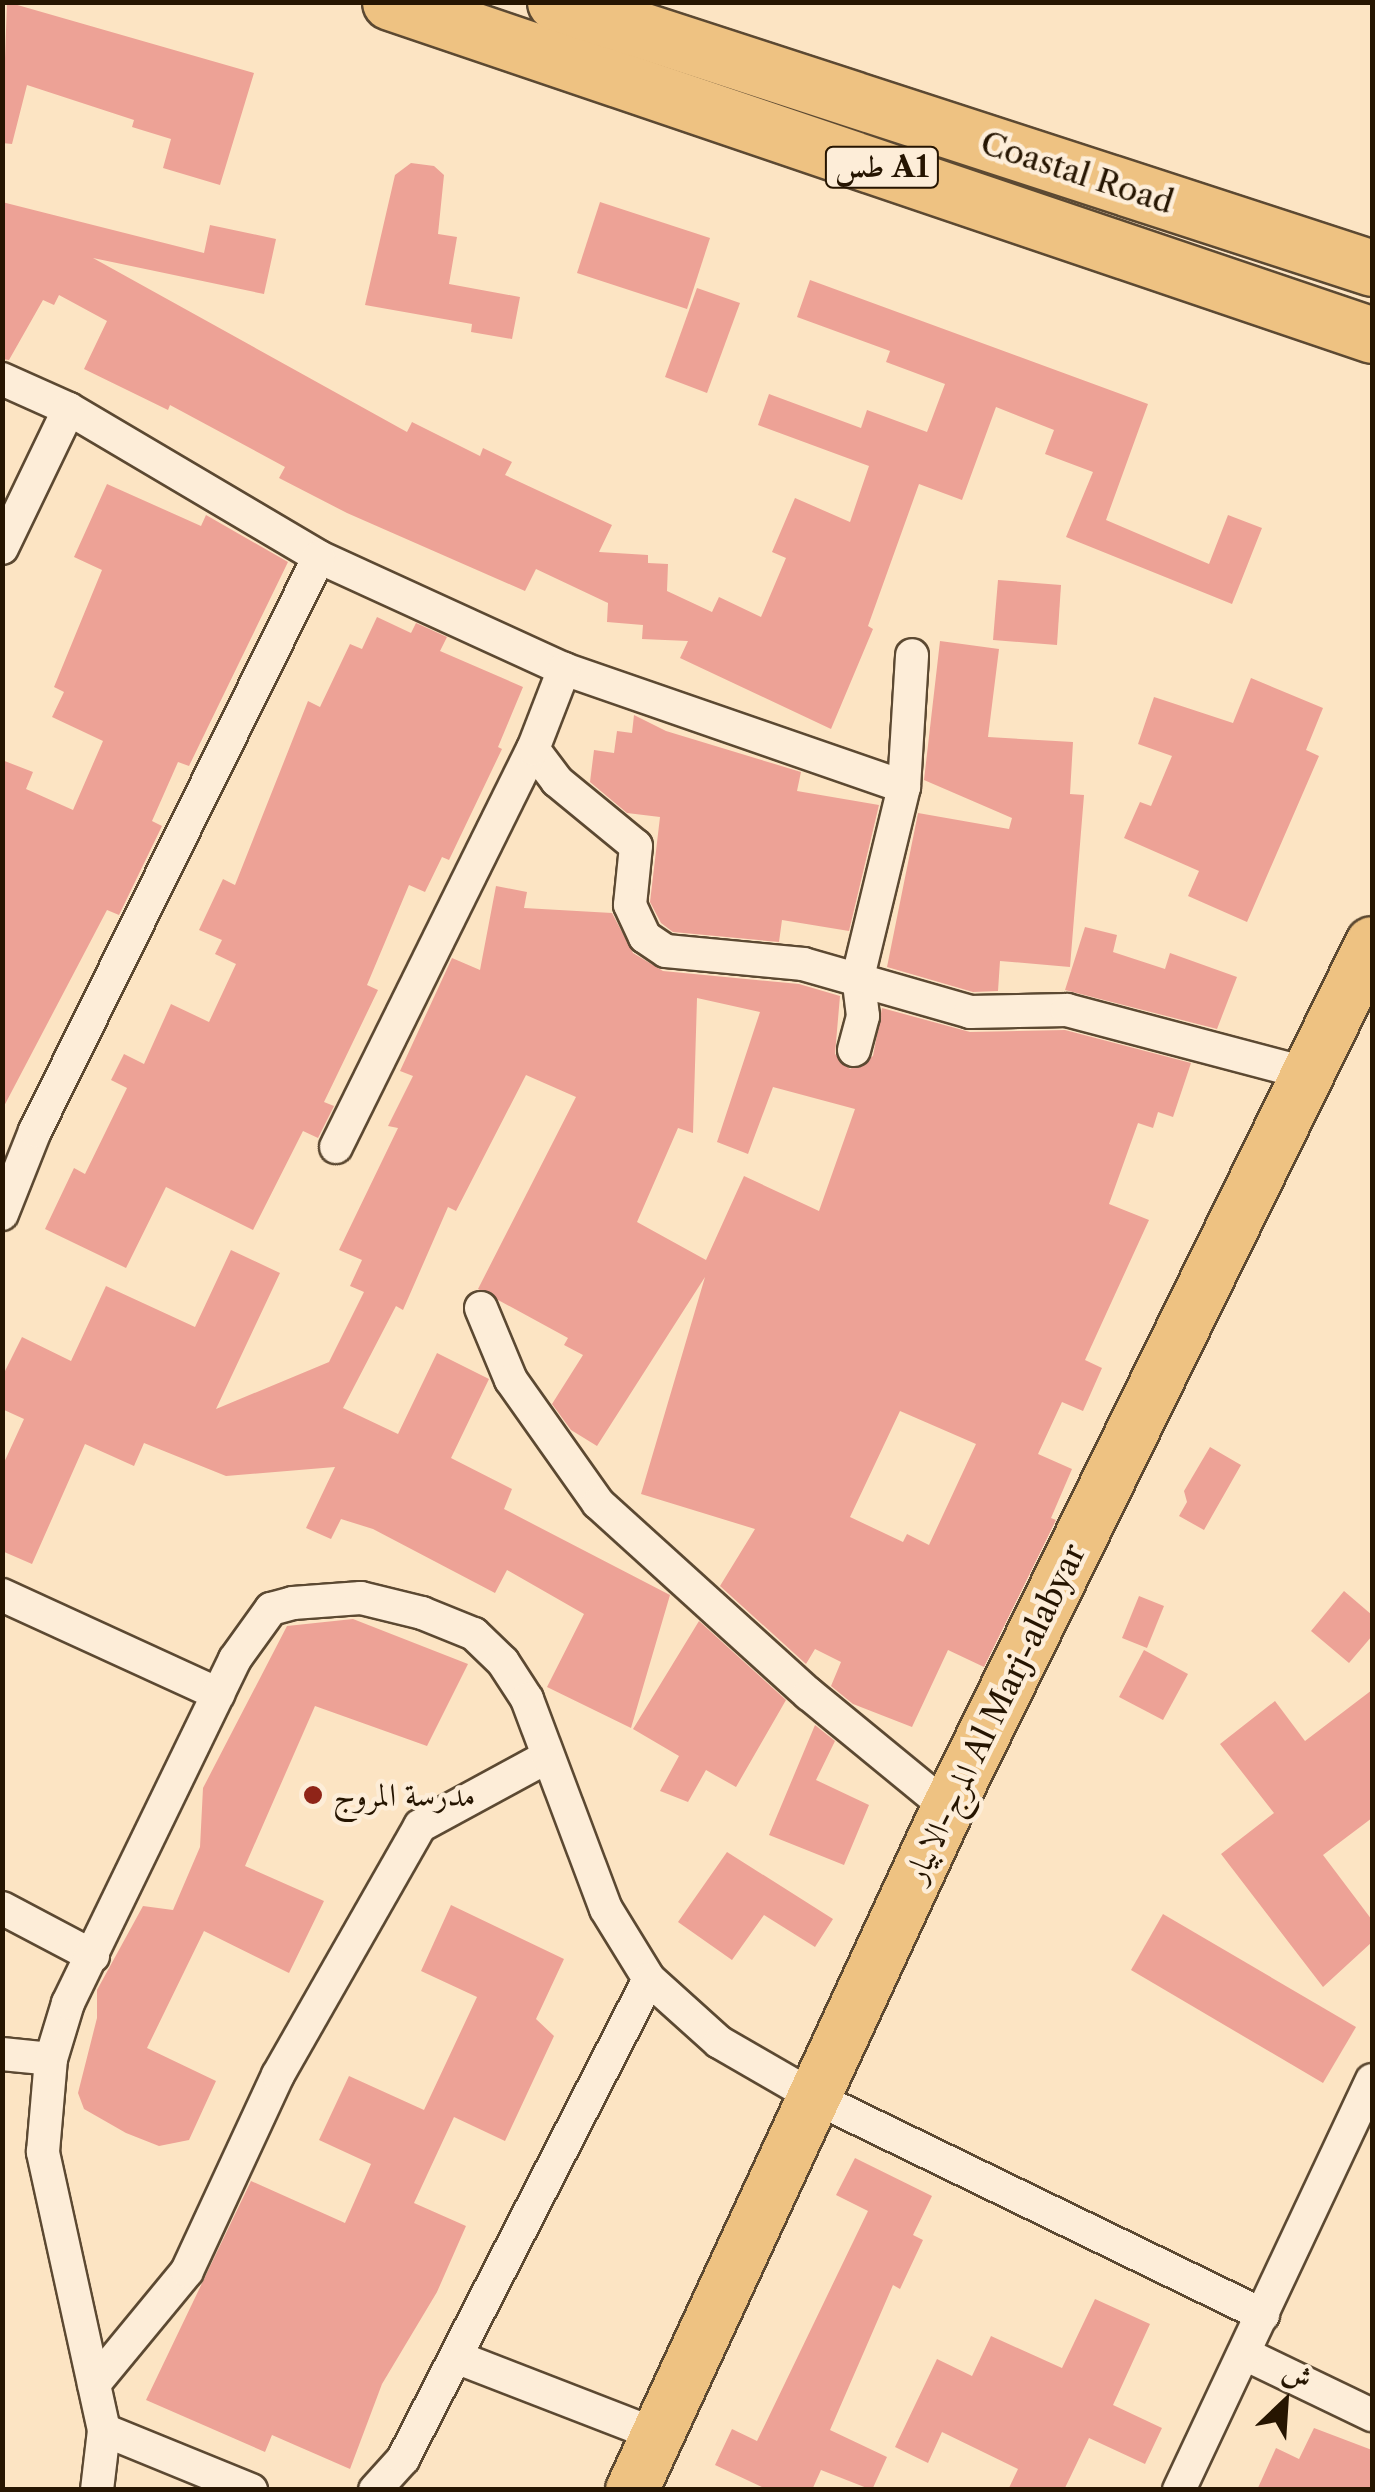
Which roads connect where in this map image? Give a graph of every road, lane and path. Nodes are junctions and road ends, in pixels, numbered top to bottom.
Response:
1 (390, 2) edge
2 (554, 21) edge
3 (1372, 268) edge
4 (1372, 334) edge
5 (2, 378) edge
6 (69, 409) junction
7 (2, 548) edge
8 (318, 557) junction
9 (912, 655) dead end
10 (564, 669) junction
11 (533, 750) junction
12 (904, 787) junction
13 (1372, 943) edge
14 (858, 978) junction
15 (854, 1050) dead end
16 (1305, 1073) junction
17 (336, 1146) dead end
18 (2, 1214) edge
19 (482, 1308) dead end
20 (2, 1595) edge
21 (218, 1694) junction
22 (547, 1757) junction
23 (948, 1808) junction
24 (2, 1908) edge
25 (93, 1956) junction
26 (649, 1979) junction
27 (2, 2054) edge
28 (50, 2059) junction
29 (1372, 2080) edge
30 (816, 2098) junction
31 (1263, 2315) junction
32 (1244, 2354) junction
33 (456, 2357) junction
34 (94, 2384) junction
35 (1372, 2415) edge
36 (104, 2430) junction
37 (657, 2435) junction
38 (97, 2490) edge
39 (250, 2490) edge
40 (374, 2490) edge
41 (632, 2490) edge
42 (1178, 2490) edge

1 - 2 highway, طس A1
2 - 3 highway, Coastal Road / طس A1
2 - 4 highway, طس A1
5 - 6 street
6 - 7 street
6 - 8 street
8 - 10 street
8 - 18 street
9 - 12 street
10 - 11 street
10 - 12 street
11 - 14 street
11 - 17 street
12 - 14 street
13 - 16 main road, المرج-الابيار Al Marj-alabyar
14 - 15 street
14 - 16 street
16 - 23 main road, المرج-الابيار Al Marj-alabyar
19 - 23 street
20 - 21 street
21 - 22 street
21 - 25 street
22 - 26 street
22 - 34 street
23 - 30 main road, المرج-الابيار Al Marj-alabyar
24 - 25 street
25 - 28 street
26 - 30 street
26 - 33 street
27 - 28 street
28 - 34 street
29 - 31 street
30 - 31 street
30 - 37 main road, المرج-الابيار Al Marj-alabyar
31 - 32 street
32 - 35 street
32 - 42 street
33 - 37 street
33 - 40 street
34 - 36 street
36 - 38 street
36 - 39 street
37 - 41 main road, المرج-الابيار Al Marj-alabyar

